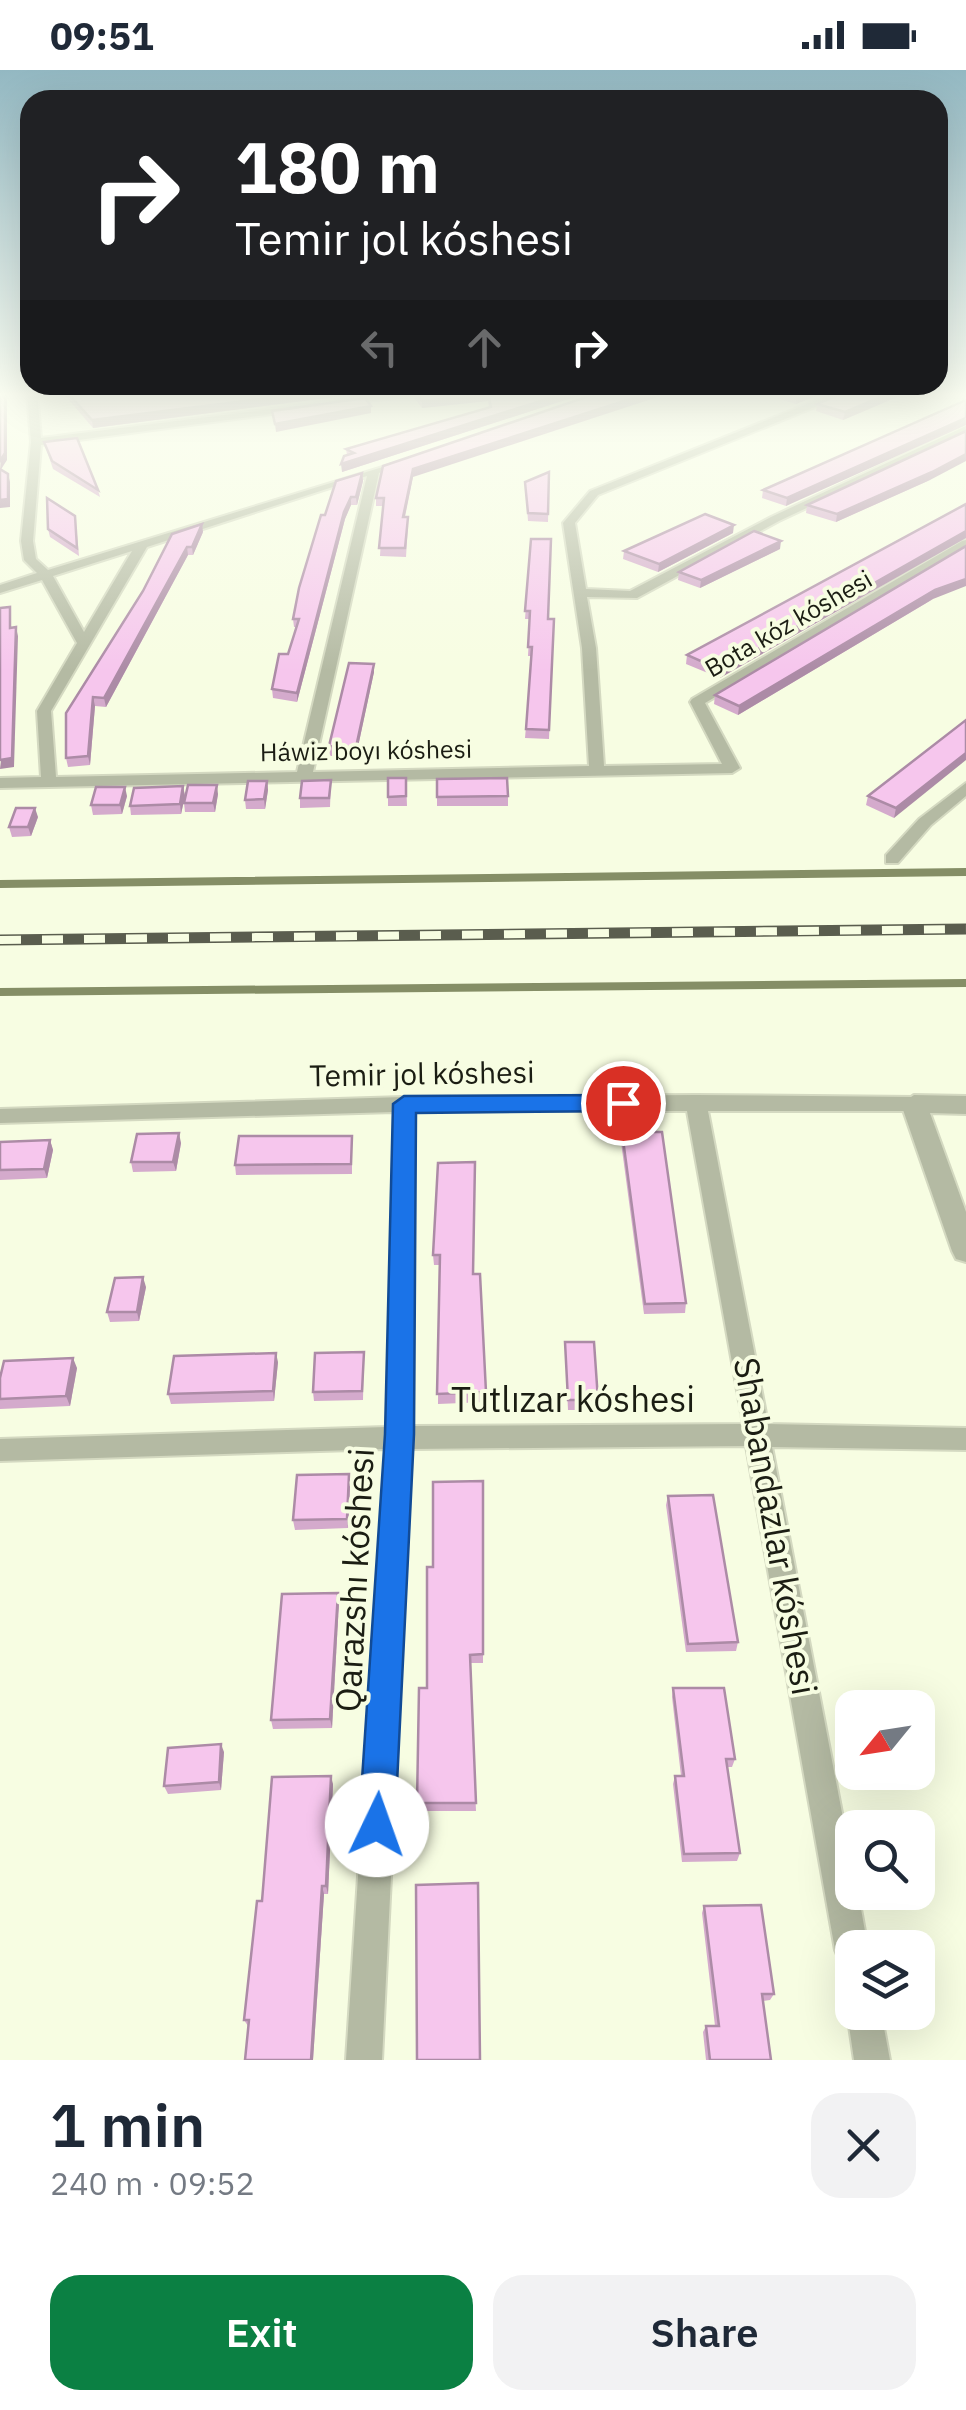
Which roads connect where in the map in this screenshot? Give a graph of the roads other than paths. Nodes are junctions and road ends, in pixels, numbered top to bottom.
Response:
1 (32, 485) edge
2 (331, 485) edge
3 (371, 485) edge
4 (614, 485) edge
5 (847, 485) edge
6 (966, 544) edge
7 (140, 546) junction
8 (46, 574) junction
9 (0, 590) edge
10 (581, 593) junction
11 (84, 644) junction
12 (732, 768) joint
13 (597, 770) junction
14 (304, 776) junction
15 (49, 782) junction
16 (0, 784) edge
17 (966, 788) edge
18 (892, 859) dead end
19 (696, 1102) junction
20 (404, 1104) junction
21 (914, 1104) junction
22 (966, 1106) edge
23 (0, 1116) edge
24 (966, 1251) edge
25 (400, 1434) junction
26 (760, 1434) junction
27 (966, 1439) edge
28 (0, 1450) edge
29 (848, 1930) edge
30 (867, 2030) edge
31 (364, 2060) edge
32 (872, 2060) edge

1 - 8 street
2 - 7 street
3 - 14 street
4 - 10 street
5 - 10 street
6 - 12 street, Bota kóz kóshesi
7 - 8 street
7 - 11 street
8 - 9 street
8 - 11 street
10 - 13 street
11 - 15 street
12 - 13 street, Háwiz boyı kóshesi
13 - 14 street, Háwiz boyı kóshesi
14 - 15 street, Háwiz boyı kóshesi
15 - 16 street, Háwiz boyı kóshesi
17 - 18 street
19 - 20 street, Temir jol kóshesi
19 - 21 street, Temir jol kóshesi
19 - 26 street, Shabandazlar kóshesi
20 - 23 street, Temir jol kóshesi
20 - 25 street, Qarazshı kóshesi
21 - 22 street, Temir jol kóshesi
21 - 24 street
25 - 26 street, Tutlızar kóshesi
25 - 28 street, Tutlızar kóshesi
25 - 31 street, Qarazshı kóshesi
26 - 27 street, Tutlızar kóshesi
26 - 29 street, Shabandazlar kóshesi
30 - 32 street

